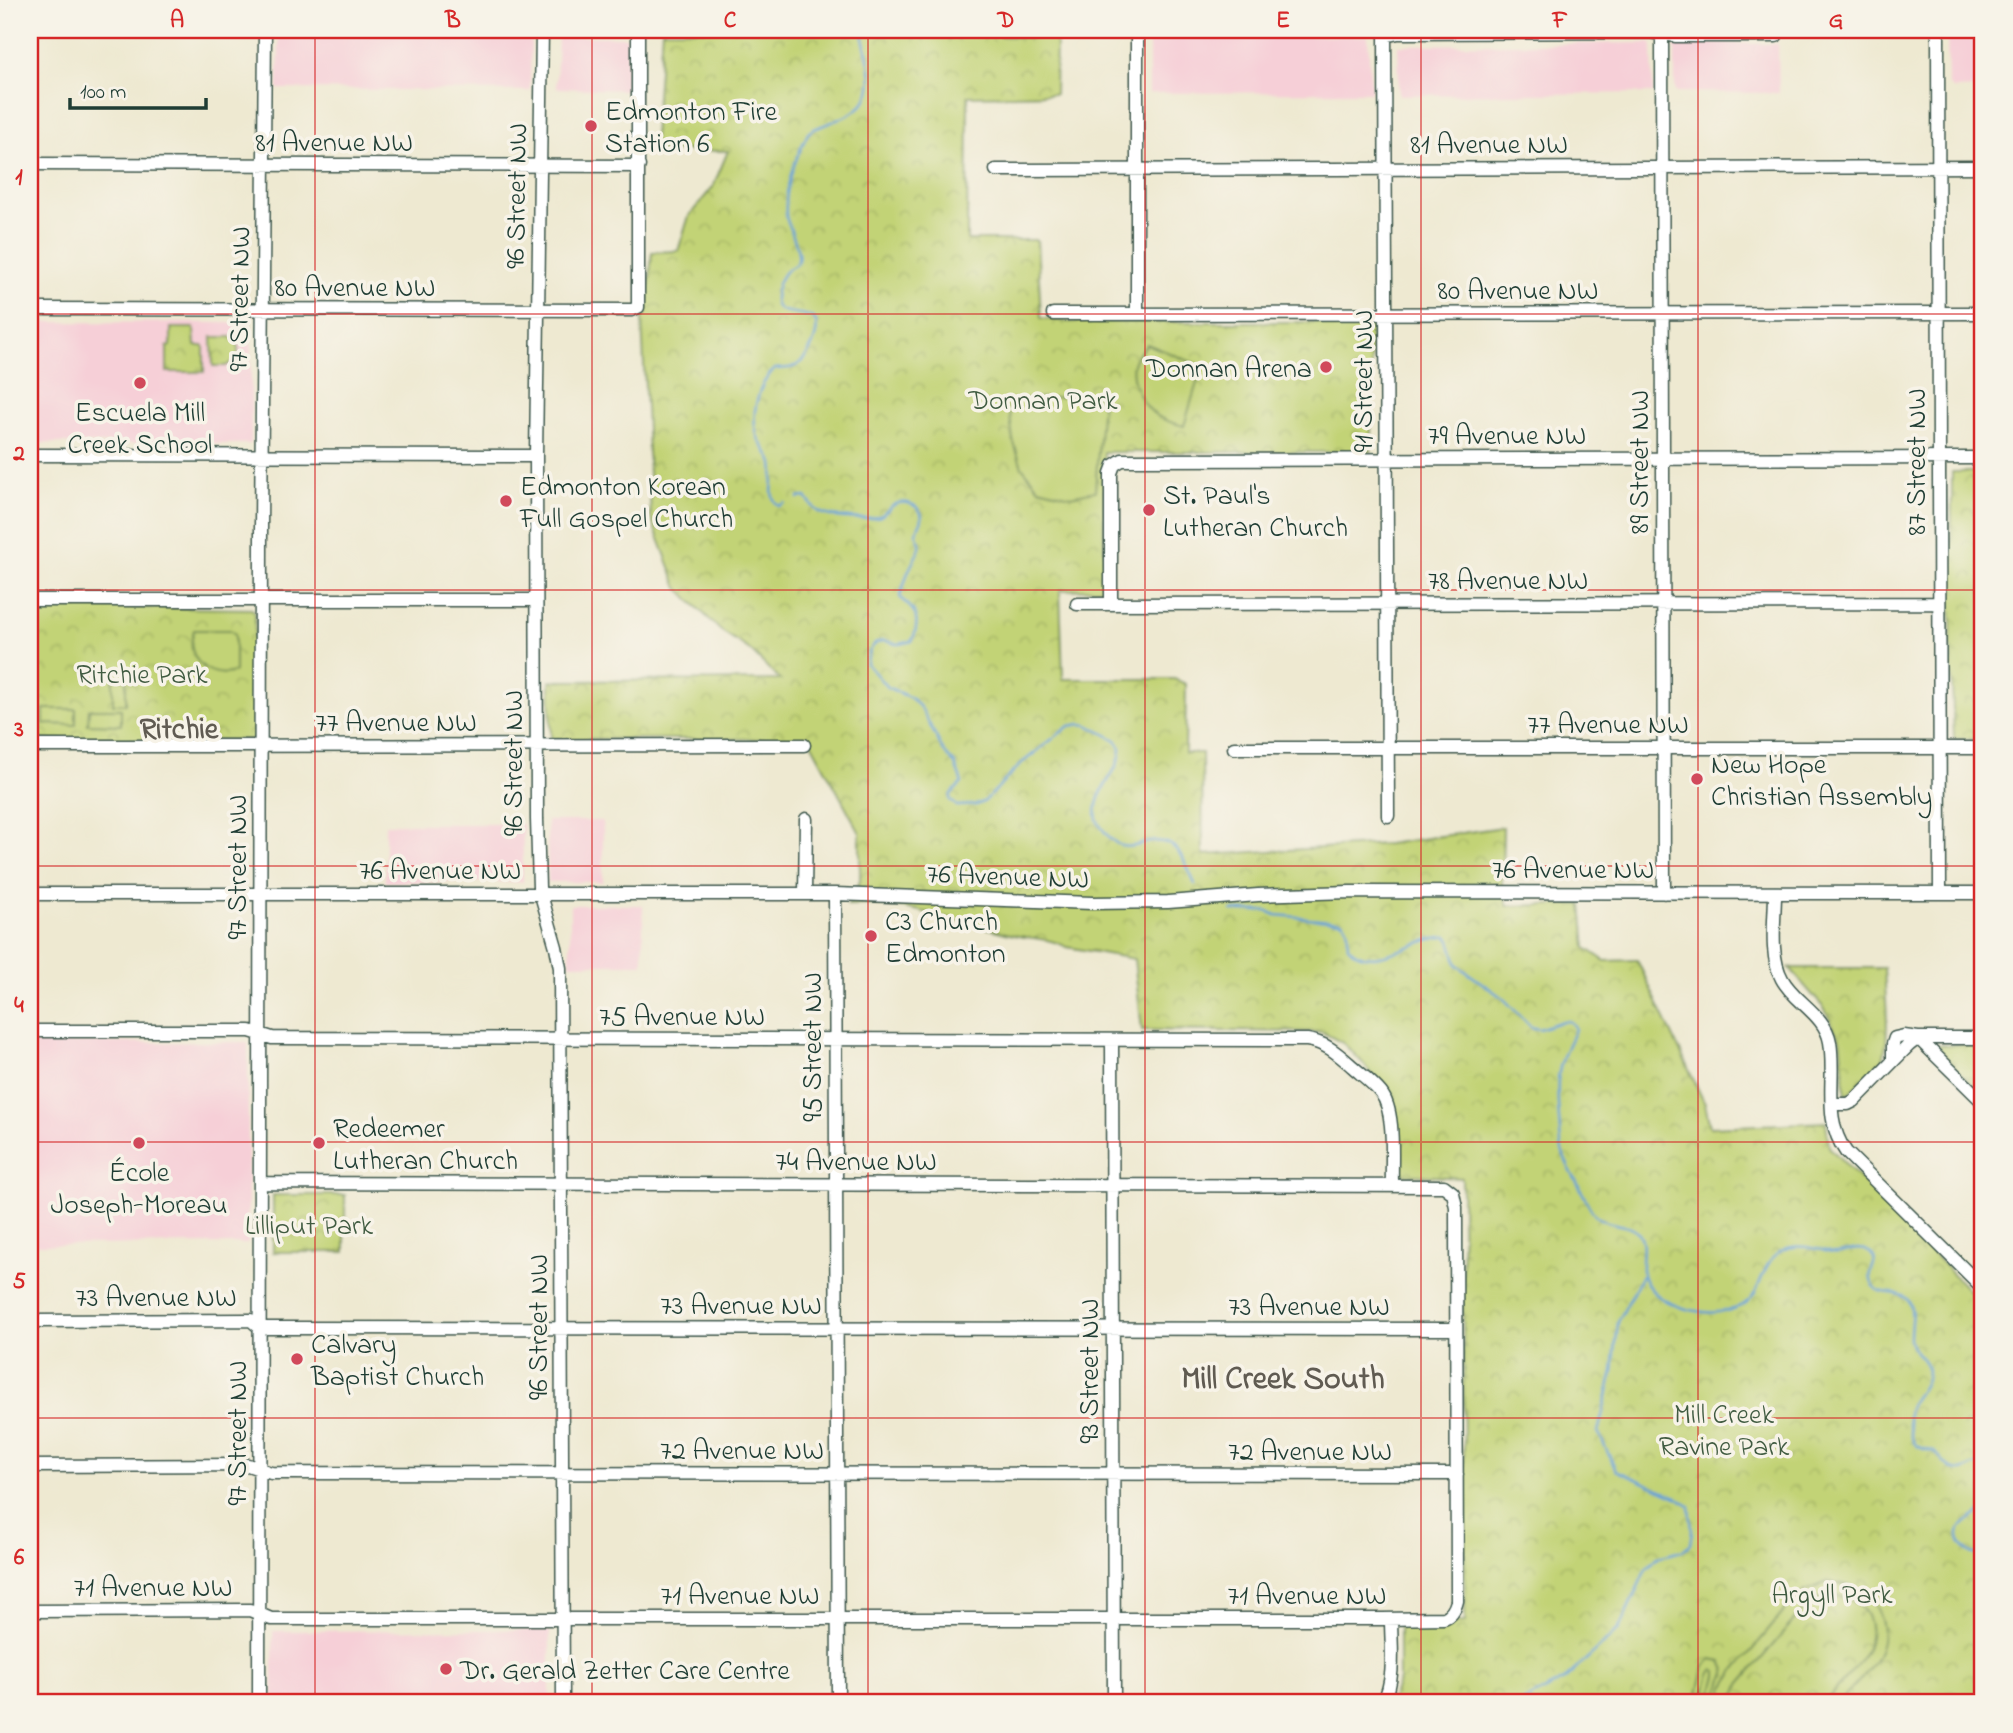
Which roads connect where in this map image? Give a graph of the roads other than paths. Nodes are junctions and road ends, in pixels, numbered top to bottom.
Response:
1 (265, 30) edge
2 (542, 30) edge
3 (638, 30) edge
4 (1137, 30) edge
5 (1778, 30) edge
6 (1938, 30) edge
7 (1662, 32) edge
8 (1385, 33) edge
9 (30, 164) edge
10 (264, 166) junction
11 (540, 166) junction
12 (639, 166) junction
13 (1662, 167) junction
14 (1939, 167) junction
15 (1983, 167) edge
16 (1386, 168) junction
17 (1137, 169) junction
18 (996, 170) dead end
19 (30, 309) edge
20 (262, 310) junction
21 (539, 311) junction
22 (1662, 313) junction
23 (1939, 313) junction
24 (1983, 313) edge
25 (1053, 314) dead end
26 (1138, 314) junction
27 (1386, 314) junction
28 (30, 455) edge
29 (261, 455) junction
30 (536, 456) junction
31 (1939, 458) junction
32 (1983, 458) edge
33 (1387, 459) junction
34 (1663, 459) junction
35 (30, 600) edge
36 (536, 600) junction
37 (261, 601) junction
38 (1663, 603) junction
39 (1939, 603) junction
40 (1077, 604) dead end
41 (1111, 604) junction
42 (1387, 604) junction
43 (536, 744) junction
44 (804, 745) dead end
45 (30, 746) edge
46 (260, 746) junction
47 (1234, 748) dead end
48 (1388, 748) junction
49 (1664, 748) junction
50 (1940, 748) junction
51 (1983, 748) edge
52 (1388, 816) dead end
53 (806, 819) dead end
54 (1664, 893) junction
55 (1940, 893) junction
56 (1983, 893) edge
57 (30, 894) edge
58 (261, 894) junction
59 (540, 894) junction
60 (805, 894) junction
61 (835, 894) junction
62 (1774, 894) junction
63 (30, 1031) edge
64 (260, 1035) junction
65 (1918, 1038) junction
66 (1983, 1038) edge
67 (560, 1039) junction
68 (835, 1039) junction
69 (1112, 1040) junction
70 (1983, 1102) edge
71 (1832, 1104) junction
72 (261, 1183) junction
73 (560, 1184) junction
74 (836, 1184) junction
75 (1392, 1184) junction
76 (1113, 1185) junction
77 (1983, 1288) edge
78 (30, 1321) edge
79 (260, 1328) junction
80 (561, 1329) junction
81 (836, 1329) junction
82 (1113, 1329) junction
83 (1456, 1329) junction
84 (30, 1466) edge
85 (260, 1469) junction
86 (837, 1473) junction
87 (562, 1474) junction
88 (1113, 1474) junction
89 (1457, 1474) junction
90 (30, 1611) edge
91 (260, 1614) junction
92 (562, 1619) junction
93 (838, 1619) junction
94 (1114, 1619) junction
95 (1391, 1619) junction
96 (259, 1703) edge
97 (563, 1703) edge
98 (838, 1703) edge
99 (1114, 1703) edge
100 (1383, 1703) edge

1 - 10 street, 97 Street NW
2 - 11 street, 96 Street NW
3 - 12 street
4 - 17 street
5 - 7 street
6 - 14 street, 87 Street NW
7 - 8 street
7 - 13 street, 89 Street NW
8 - 16 street, 91 Street NW
9 - 10 street, 81 Avenue NW
10 - 11 street, 81 Avenue NW
10 - 20 street, 97 Street NW
11 - 12 street, 81 Avenue NW
11 - 21 street, 96 Street NW
12 - 21 street, 80 Avenue NW
13 - 14 street, 81 Avenue NW
13 - 16 street, 81 Avenue NW
13 - 22 street, 89 Street NW
14 - 15 street, 81 Avenue NW
14 - 23 street, 87 Street NW
16 - 17 street, 81 Avenue NW
16 - 27 street, 91 Street NW
17 - 18 street, 81 Avenue NW
17 - 26 street
19 - 20 street, 80 Avenue NW
20 - 21 street, 80 Avenue NW
20 - 29 street, 97 Street NW
21 - 30 street, 96 Street NW
22 - 23 street, 80 Avenue NW
22 - 27 street, 80 Avenue NW
22 - 34 street, 89 Street NW
23 - 24 street, 80 Avenue NW
23 - 31 street, 87 Street NW
25 - 26 street, 80 Avenue NW
26 - 27 street, 80 Avenue NW
27 - 33 street, 91 Street NW
28 - 29 street
29 - 30 street
29 - 37 street, 97 Street NW
30 - 36 street, 96 Street NW
31 - 32 street, 79 Avenue NW
31 - 34 street, 79 Avenue NW
31 - 39 street, 87 Street NW
33 - 34 street, 79 Avenue NW
33 - 41 street, 79 Avenue NW
33 - 42 street, 91 Street NW
34 - 38 street, 89 Street NW
35 - 37 street
36 - 37 street
36 - 43 street, 96 Street NW
37 - 46 street, 97 Street NW
38 - 39 street, 78 Avenue NW
38 - 42 street, 78 Avenue NW
38 - 49 street, 89 Street NW
39 - 50 street, 87 Street NW
40 - 41 street, 78 Avenue NW
41 - 42 street, 78 Avenue NW
42 - 48 street, 91 Street NW
43 - 44 street, 77 Avenue NW
43 - 46 street, 77 Avenue NW
43 - 59 street, 96 Street NW
45 - 46 street, 77 Avenue NW
46 - 58 street, 97 Street NW
47 - 48 street, 77 Avenue NW
48 - 49 street, 77 Avenue NW
48 - 52 street, 91 Street NW
49 - 50 street, 77 Avenue NW
49 - 54 street, 89 Street NW
50 - 51 street, 77 Avenue NW
50 - 55 street, 87 Street NW
53 - 60 street
54 - 61 street, 76 Avenue NW
54 - 62 street, 76 Avenue NW
55 - 56 street, 76 Avenue NW
55 - 62 street, 76 Avenue NW
57 - 58 street, 76 Avenue NW
58 - 59 street, 76 Avenue NW
58 - 64 street, 97 Street NW
59 - 60 street, 76 Avenue NW
59 - 67 street, 96 Street NW
60 - 61 street, 76 Avenue NW
61 - 68 street, 95 Street NW
62 - 71 street
63 - 64 street, 75 Avenue NW
64 - 67 street, 75 Avenue NW
64 - 72 street, 97 Street NW
65 - 66 street
65 - 70 street
65 - 71 street
67 - 68 street, 75 Avenue NW
67 - 73 street, 96 Street NW
68 - 69 street, 75 Avenue NW
68 - 74 street, 95 Street NW
69 - 75 street, 75 Avenue NW
69 - 76 street, 93 Street NW
71 - 77 street
72 - 73 street, 74 Avenue NW
72 - 79 street, 97 Street NW
73 - 74 street, 74 Avenue NW
73 - 80 street, 96 Street NW
74 - 76 street, 74 Avenue NW
74 - 81 street, 95 Street NW
75 - 76 street, 74 Avenue NW
75 - 83 street, 74 Avenue NW
76 - 82 street, 93 Street NW
78 - 79 street, 73 Avenue NW
79 - 80 street, 73 Avenue NW
79 - 85 street, 97 Street NW
80 - 81 street, 73 Avenue NW
80 - 87 street, 96 Street NW
81 - 82 street, 73 Avenue NW
81 - 86 street, 95 Street NW
82 - 83 street, 73 Avenue NW
82 - 88 street, 93 Street NW
83 - 89 street
84 - 85 street, 72 Avenue NW
85 - 87 street, 72 Avenue NW
85 - 91 street, 97 Street NW
86 - 87 street, 72 Avenue NW
86 - 88 street, 72 Avenue NW
86 - 93 street, 95 Street NW
87 - 92 street, 96 Street NW
88 - 89 street, 72 Avenue NW
88 - 94 street, 93 Street NW
89 - 95 street, 71 Avenue NW
90 - 91 street, 71 Avenue NW
91 - 92 street, 71 Avenue NW
91 - 96 street, 97 Street NW
92 - 93 street, 71 Avenue NW
92 - 97 street, 96 Street NW
93 - 94 street, 71 Avenue NW
93 - 98 street, 95 Street NW
94 - 95 street, 71 Avenue NW
94 - 99 street, 93 Street NW
95 - 100 street

